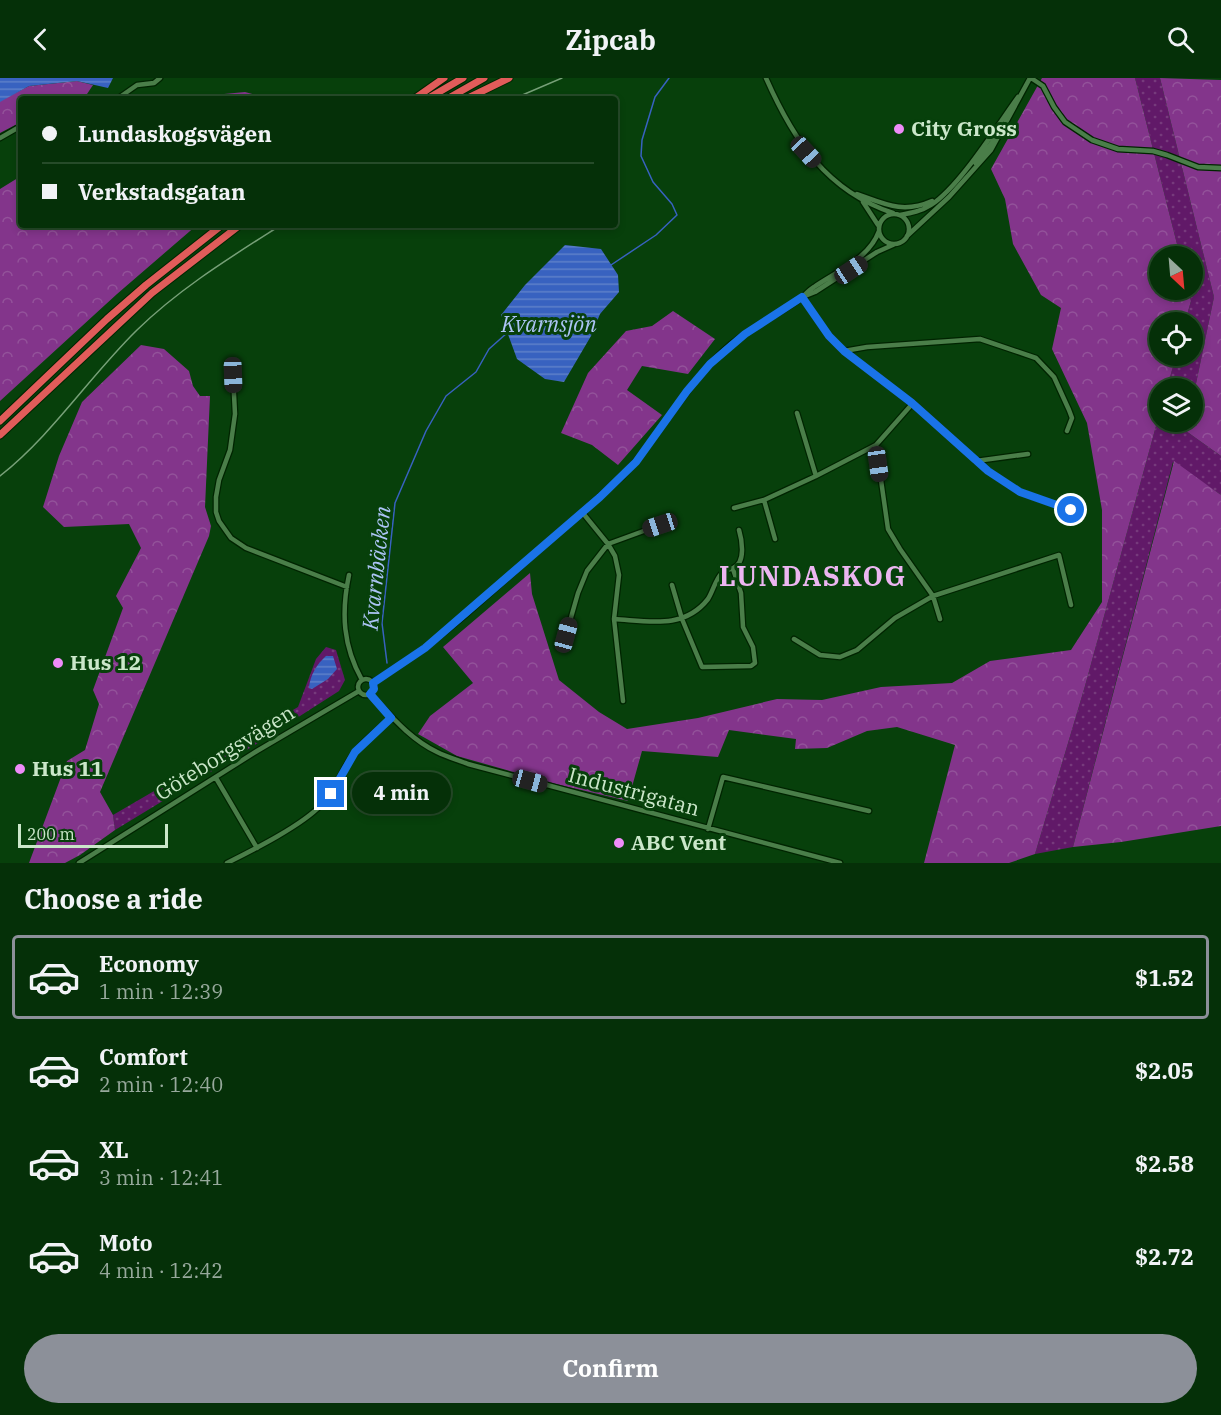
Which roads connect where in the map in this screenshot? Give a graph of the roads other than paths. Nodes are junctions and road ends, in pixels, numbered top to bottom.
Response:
1 (160, 78) edge
2 (444, 78) edge
3 (463, 78) edge
4 (484, 78) edge
5 (509, 78) edge
6 (766, 78) edge
7 (1030, 79) edge
8 (121, 96) edge
9 (418, 96) edge
10 (432, 96) edge
11 (452, 96) edge
12 (472, 96) edge
13 (18, 128) edge
14 (1003, 130) junction
15 (992, 133) junction
16 (0, 138) edge
17 (1221, 168) edge
18 (970, 174) junction
19 (852, 193) junction
20 (942, 195) junction
21 (862, 200) junction
22 (893, 213) junction
23 (900, 215) junction
24 (218, 228) edge
25 (236, 228) edge
26 (879, 228) junction
27 (908, 236) junction
28 (896, 244) junction
29 (802, 297) junction
30 (844, 351) junction
31 (233, 375) dead end
32 (912, 403) junction
33 (797, 412) dead end
34 (0, 421) edge
35 (1067, 431) dead end
36 (0, 435) edge
37 (876, 445) junction
38 (1028, 454) dead end
39 (976, 461) junction
40 (816, 476) junction
41 (764, 500) junction
42 (734, 508) dead end
43 (1071, 510) dead end
44 (582, 512) junction
45 (660, 525) dead end
46 (739, 530) dead end
47 (775, 539) dead end
48 (608, 544) junction
49 (733, 569) junction
50 (349, 575) dead end
51 (672, 585) dead end
52 (347, 587) junction
53 (933, 596) junction
54 (1071, 605) dead end
55 (614, 619) junction
56 (682, 619) junction
57 (940, 619) dead end
58 (566, 635) dead end
59 (794, 639) dead end
60 (362, 680) junction
61 (373, 683) junction
62 (359, 691) junction
63 (370, 694) junction
64 (623, 701) dead end
65 (391, 718) junction
66 (216, 778) junction
67 (870, 812) dead end
68 (708, 829) junction
69 (257, 848) junction
70 (79, 863) edge
71 (227, 863) edge
72 (840, 863) edge

1 - 8 street
2 - 9 highway
3 - 10 highway
4 - 11 highway
5 - 12 highway
6 - 19 street
7 - 14 street
7 - 15 street
7 - 17 street
13 - 16 street
14 - 15 street
14 - 18 street
15 - 18 street
15 - 20 street
18 - 27 street
19 - 20 street
19 - 21 street
20 - 23 street
21 - 22 street
21 - 26 street
22 - 23 street
22 - 26 street
23 - 27 street
24 - 34 highway
25 - 36 highway
26 - 28 street
26 - 29 street
27 - 28 street
28 - 29 street
29 - 30 street
29 - 44 street
30 - 32 street
30 - 35 street
31 - 52 street
32 - 37 street
32 - 39 street
33 - 40 street
37 - 40 street
37 - 53 street
38 - 39 street
39 - 43 street
40 - 41 street
41 - 42 street
41 - 47 street
44 - 48 street
44 - 61 street
45 - 48 street
46 - 49 street
48 - 55 street
48 - 58 street
49 - 56 street
49 - 56 street
50 - 52 street
51 - 56 street
52 - 60 street
53 - 54 street
53 - 57 street
53 - 59 street
55 - 56 street
55 - 64 street
60 - 61 street
60 - 62 street
61 - 63 street
62 - 63 street
62 - 66 street, Göteborgsvägen
63 - 65 street, Industrigatan
65 - 68 street, Industrigatan
65 - 69 street
66 - 69 street
66 - 70 street, Göteborgsvägen
67 - 68 street
68 - 72 street, Industrigatan
69 - 71 street

